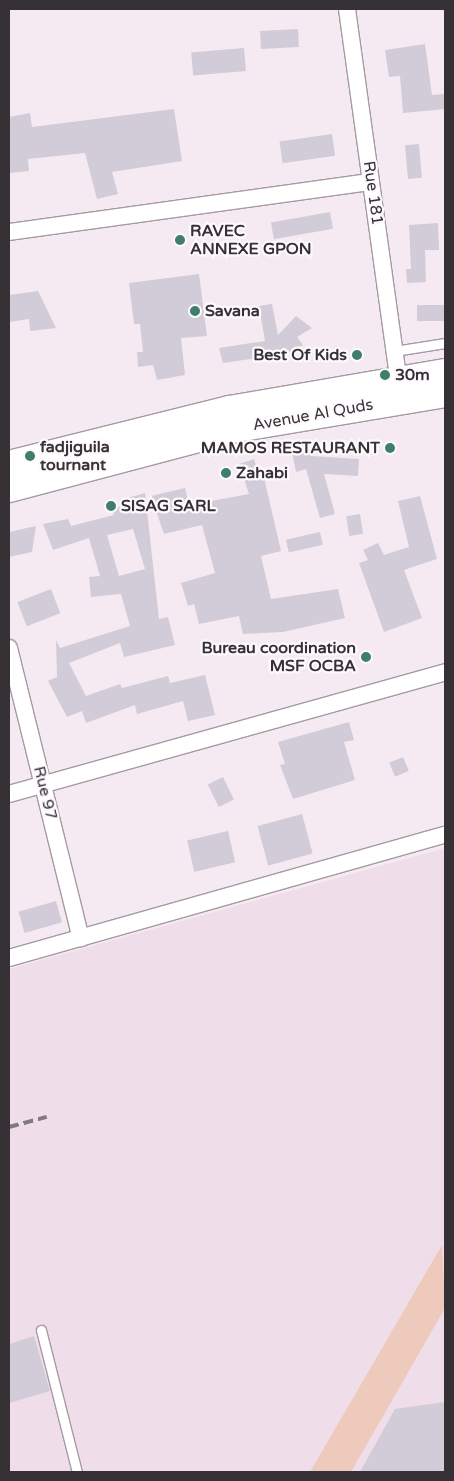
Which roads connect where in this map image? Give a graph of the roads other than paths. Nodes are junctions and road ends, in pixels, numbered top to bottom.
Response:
1 (347, 9) edge
2 (371, 182) junction
3 (9, 232) edge
4 (445, 343) edge
5 (394, 351) junction
6 (445, 372) edge
7 (398, 378) junction
8 (445, 394) edge
9 (9, 464) edge
10 (9, 489) edge
11 (9, 648) edge
12 (445, 672) edge
13 (43, 784) junction
14 (9, 794) edge
15 (445, 836) edge
16 (81, 938) junction
17 (9, 958) edge
18 (41, 1330) dead end
19 (77, 1472) edge

1 - 2 street, Rue 181
2 - 3 street
2 - 5 street, Rue 181
4 - 5 lane
5 - 7 street, Rue 181
6 - 7 main road, Avenue Al Quds
7 - 9 main road, Avenue Al Quds
8 - 10 main road, Avenue Al Quds
11 - 13 street, Rue 97
12 - 13 street
13 - 14 street
13 - 16 street, Rue 97
15 - 16 street
16 - 17 street
18 - 19 lane

